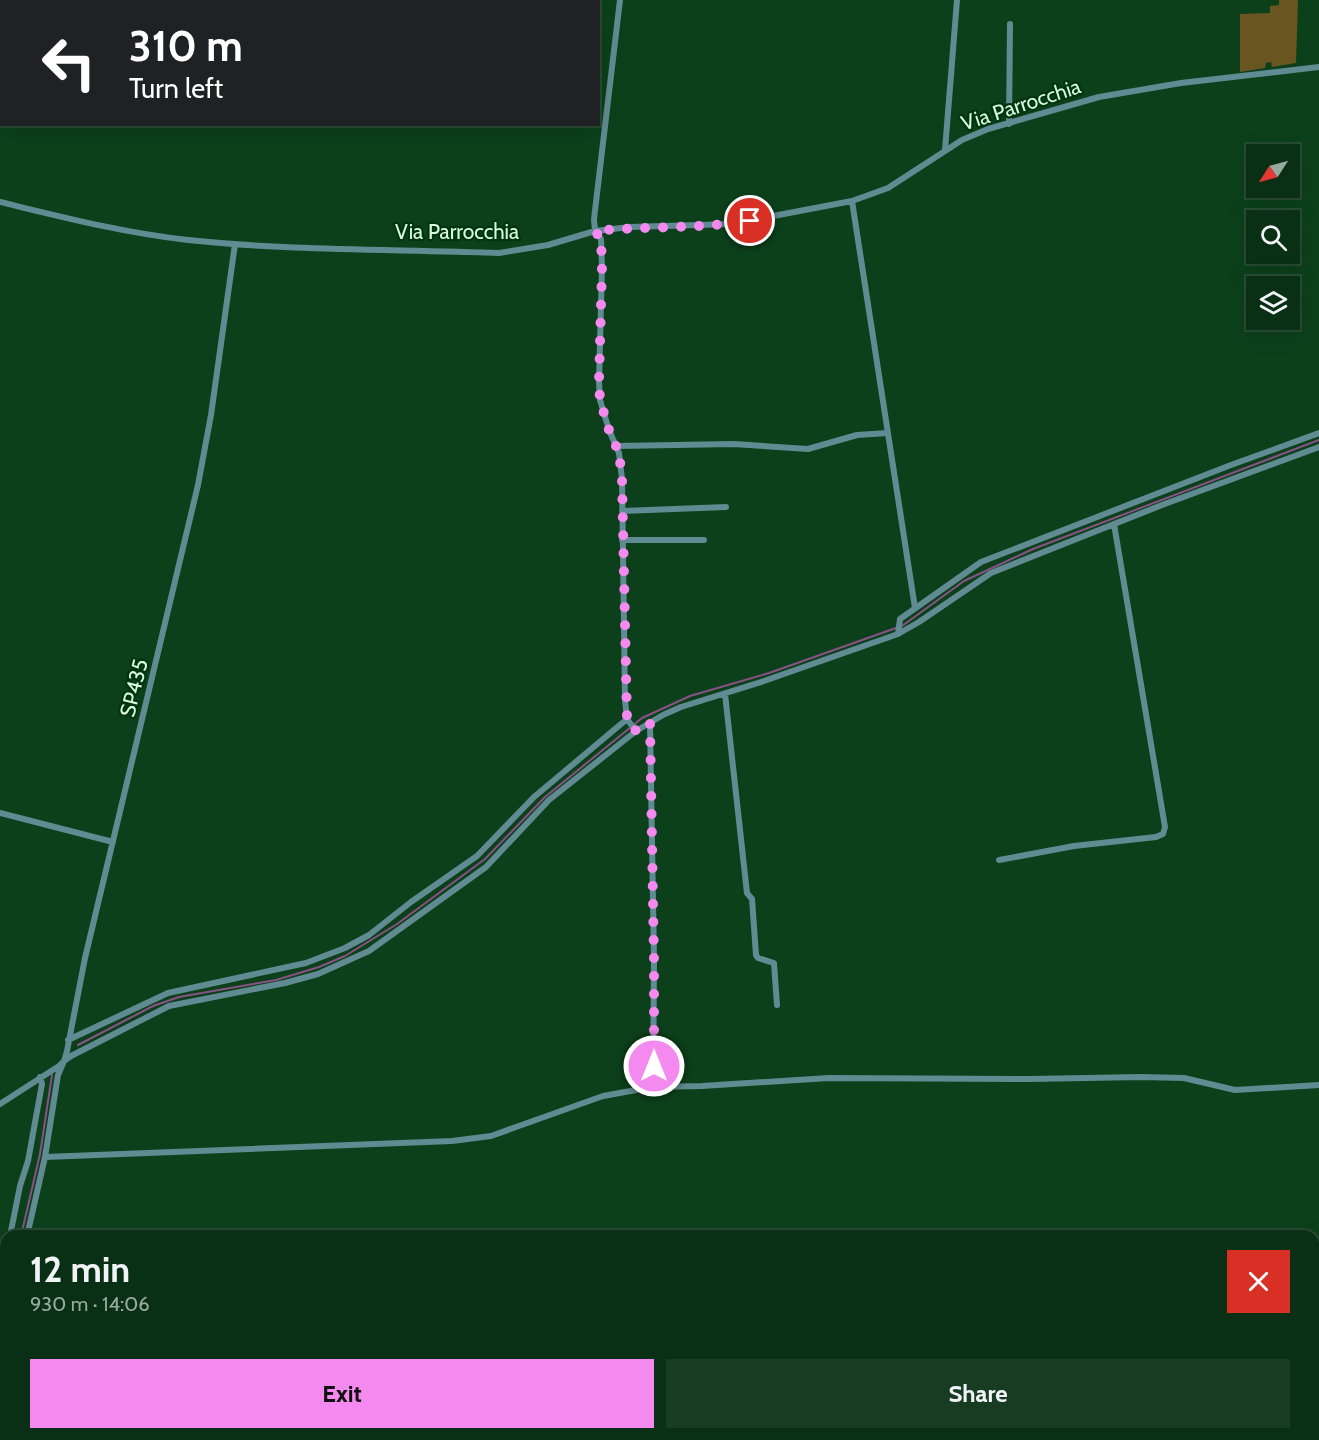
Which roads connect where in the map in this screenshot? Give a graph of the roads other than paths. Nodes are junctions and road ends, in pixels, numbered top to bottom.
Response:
1 (620, 0) edge
2 (957, 0) edge
3 (1010, 24) dead end
4 (1319, 67) edge
5 (1009, 124) junction
6 (945, 150) junction
7 (852, 201) junction
8 (0, 202) edge
9 (595, 231) junction
10 (235, 244) junction
11 (1319, 433) edge
12 (888, 434) junction
13 (616, 446) junction
14 (1319, 447) edge
15 (726, 507) dead end
16 (622, 511) junction
17 (1114, 524) junction
18 (622, 540) junction
19 (704, 540) dead end
20 (915, 608) junction
21 (899, 629) junction
22 (725, 694) junction
23 (628, 720) junction
24 (650, 723) junction
25 (635, 730) junction
26 (0, 813) edge
27 (113, 842) junction
28 (999, 860) dead end
29 (378, 931) junction
30 (385, 940) junction
31 (777, 1005) dead end
32 (68, 1040) junction
33 (64, 1061) junction
34 (40, 1077) junction
35 (1319, 1085) edge
36 (654, 1086) junction
37 (0, 1104) edge
38 (45, 1157) junction
39 (11, 1230) edge
40 (28, 1230) edge

1 - 9 street
2 - 6 street
3 - 5 street
4 - 5 street, Via Parrocchia
5 - 6 street, Via Parrocchia
6 - 7 street, Via Parrocchia
7 - 9 street, Via Parrocchia
7 - 12 street
8 - 10 street, Via Parrocchia
9 - 10 street, Via Parrocchia
9 - 13 street
10 - 27 street, SP435
11 - 20 street
12 - 13 street
12 - 20 street
13 - 16 street
14 - 17 street
15 - 16 street
16 - 18 street
17 - 21 street
17 - 28 street
18 - 19 street
18 - 23 street
20 - 21 street
21 - 22 street
22 - 24 street
22 - 31 street
23 - 25 street
23 - 29 street
24 - 25 street
24 - 36 street
25 - 30 street
26 - 27 street
27 - 32 street, SP435
29 - 30 street
29 - 32 street
30 - 33 street
32 - 33 street, SP435
33 - 34 street
33 - 38 street, SP435
34 - 37 street
34 - 39 street
35 - 36 street
36 - 38 street
38 - 40 street, SP435

